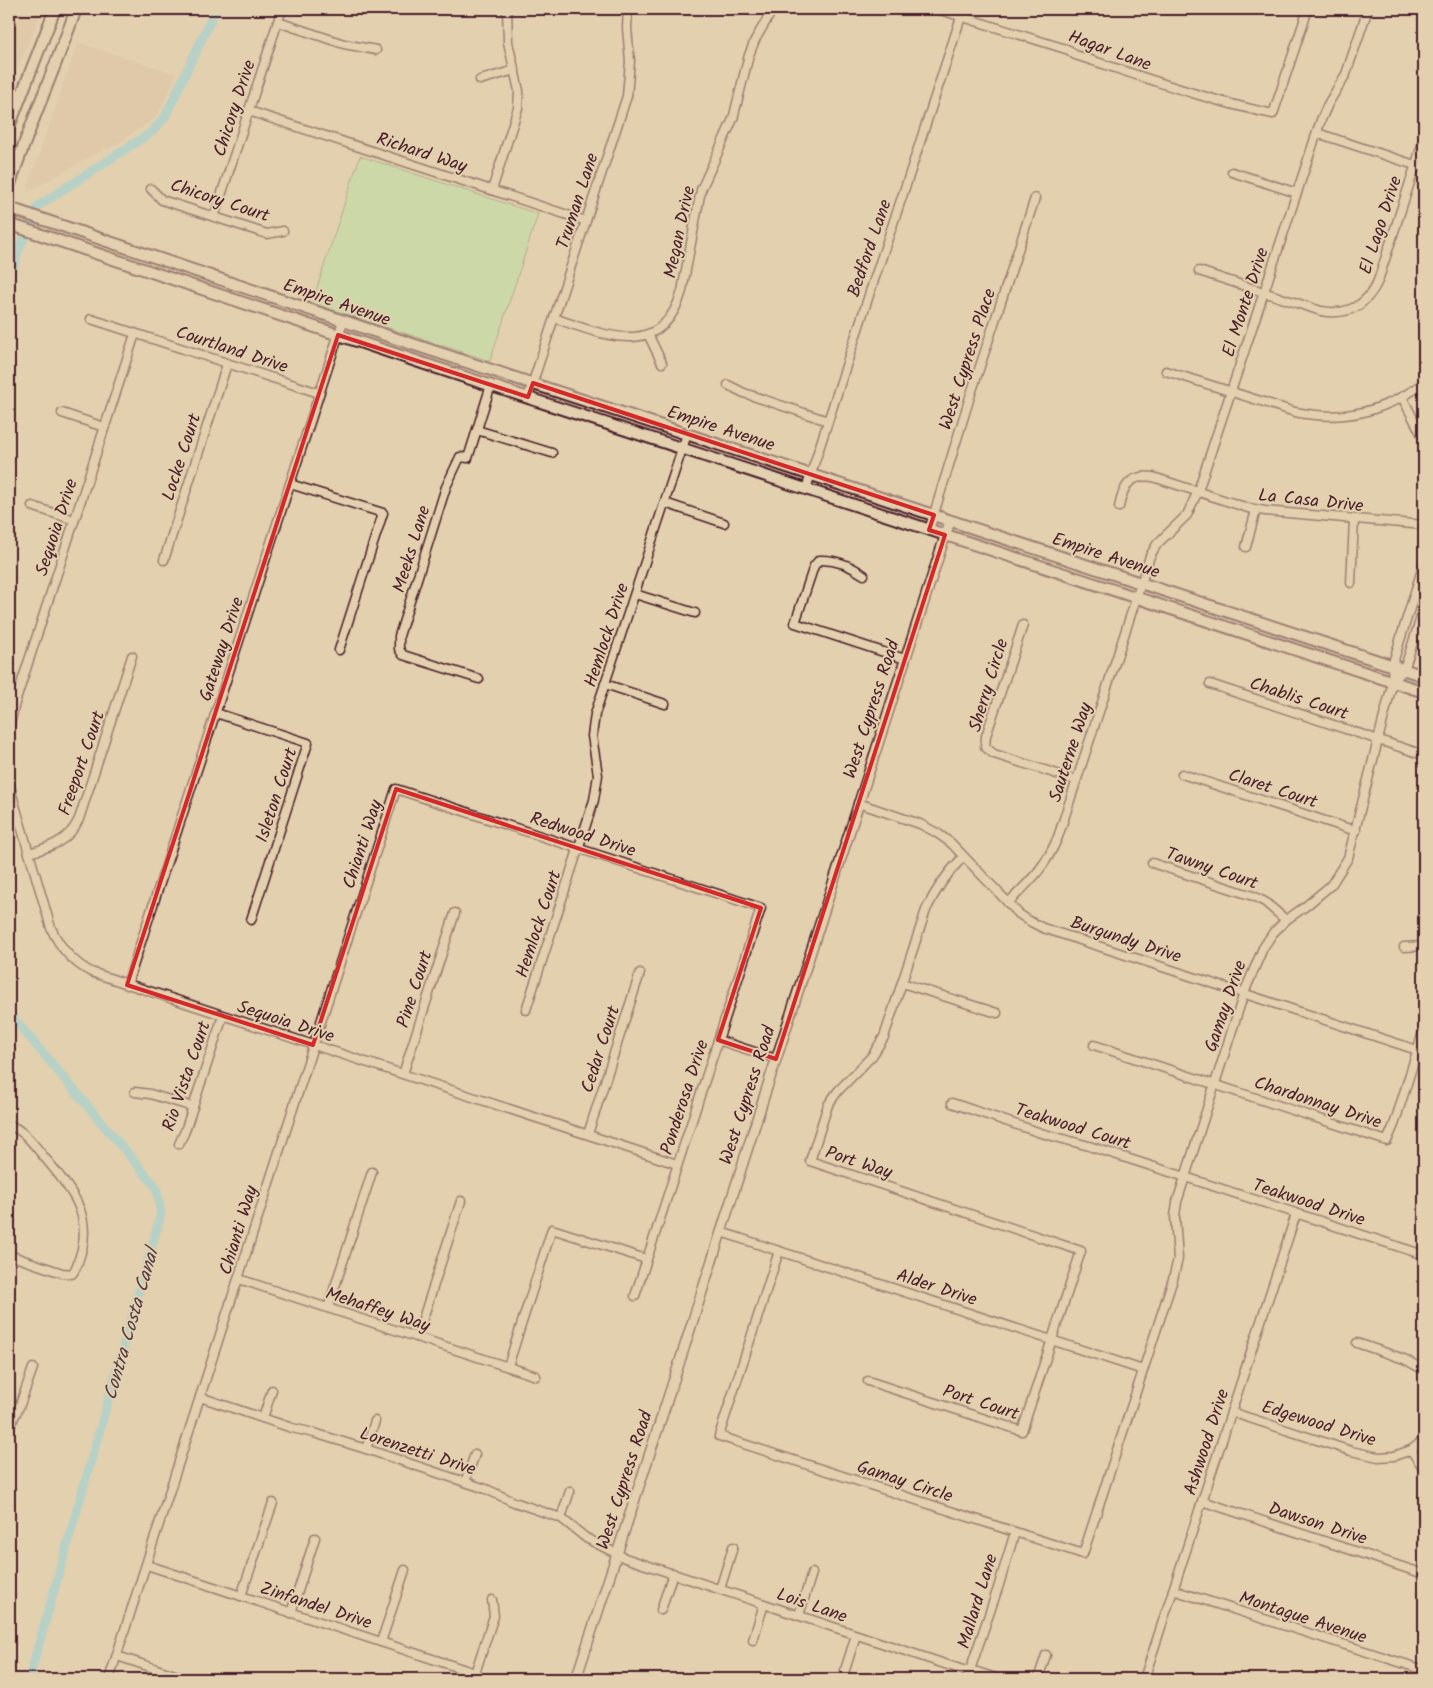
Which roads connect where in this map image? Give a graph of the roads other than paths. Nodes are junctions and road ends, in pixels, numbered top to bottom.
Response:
1 (55, 9) edge
2 (76, 9) edge
3 (282, 9) edge
4 (508, 9) edge
5 (628, 9) edge
6 (773, 9) edge
7 (937, 9) edge
8 (1308, 9) edge
9 (1368, 9) edge
10 (961, 17) junction
11 (278, 22) junction
12 (376, 50) dead end
13 (515, 70) junction
14 (480, 80) dead end
15 (249, 111) junction
16 (9, 127) edge
17 (1317, 133) junction
18 (1424, 139) edge
19 (1416, 166) junction
20 (1424, 168) edge
21 (1232, 172) dead end
22 (9, 186) edge
23 (151, 189) dead end
24 (492, 190) junction
25 (1297, 193) junction
26 (1035, 198) dead end
27 (9, 208) edge
28 (214, 217) junction
29 (586, 221) junction
30 (9, 224) edge
31 (283, 231) dead end
32 (1199, 271) dead end
33 (1264, 292) junction
34 (554, 318) junction
35 (91, 319) dead end
36 (343, 321) junction
37 (135, 334) junction
38 (648, 334) junction
39 (338, 336) junction
40 (227, 364) junction
41 (662, 364) dead end
42 (1166, 371) dead end
43 (533, 383) junction
44 (1424, 383) edge
45 (728, 385) dead end
46 (491, 386) junction
47 (1231, 392) junction
48 (319, 393) junction
49 (1402, 397) junction
50 (528, 398) junction
51 (62, 413) dead end
52 (828, 421) junction
53 (104, 427) junction
54 (477, 430) junction
55 (687, 434) junction
56 (1424, 439) edge
57 (682, 448) junction
58 (552, 453) dead end
59 (811, 475) junction
60 (290, 484) junction
61 (806, 490) junction
62 (1198, 491) junction
63 (665, 503) junction
64 (32, 506) dead end
65 (1118, 507) dead end
66 (1256, 510) junction
67 (934, 515) junction
68 (74, 520) junction
69 (1354, 520) junction
70 (950, 521) junction
71 (724, 523) dead end
72 (1424, 525) edge
73 (929, 530) junction
74 (945, 535) junction
75 (1246, 547) dead end
76 (164, 560) dead end
77 (1424, 563) edge
78 (864, 575) dead end
79 (1141, 583) junction
80 (1351, 583) dead end
81 (635, 594) junction
82 (1136, 596) junction
83 (1424, 608) edge
84 (694, 613) dead end
85 (1023, 625) dead end
86 (339, 650) dead end
87 (132, 656) dead end
88 (905, 658) junction
89 (1392, 666) junction
90 (1404, 670) junction
91 (1424, 676) edge
92 (480, 679) dead end
93 (1393, 681) junction
94 (605, 684) junction
95 (1210, 684) dead end
96 (1424, 692) edge
97 (665, 704) dead end
98 (216, 712) junction
99 (9, 729) edge
100 (1378, 740) junction
101 (1424, 755) edge
102 (1182, 774) dead end
103 (9, 780) edge
104 (1076, 780) junction
105 (396, 789) joint
106 (858, 803) junction
107 (1356, 831) junction
108 (579, 848) junction
109 (29, 853) junction
110 (963, 857) junction
111 (1152, 863) dead end
112 (1008, 903) junction
113 (761, 908) joint
114 (455, 913) dead end
115 (251, 920) dead end
116 (1286, 920) junction
117 (1424, 946) edge
118 (1404, 947) dead end
119 (640, 973) dead end
120 (902, 983) junction
121 (127, 985) junction
122 (1244, 993) junction
123 (526, 1010) dead end
124 (997, 1012) dead end
125 (222, 1016) junction
126 (1424, 1029) edge
127 (718, 1040) junction
128 (313, 1045) junction
129 (1094, 1045) dead end
130 (1417, 1050) junction
131 (776, 1059) junction
132 (403, 1074) junction
133 (1215, 1084) junction
134 (135, 1092) dead end
135 (952, 1103) dead end
136 (193, 1107) junction
137 (9, 1125) edge
138 (588, 1134) junction
139 (178, 1144) dead end
140 (678, 1164) junction
141 (372, 1172) dead end
142 (1185, 1176) junction
143 (461, 1201) dead end
144 (1296, 1214) junction
145 (721, 1232) junction
146 (779, 1251) junction
147 (9, 1255) edge
148 (1424, 1255) edge
149 (646, 1259) junction
150 (239, 1279) junction
151 (634, 1296) dead end
152 (328, 1308) junction
153 (417, 1337) junction
154 (1052, 1341) junction
155 (1357, 1344) dead end
156 (508, 1366) junction
157 (33, 1368) dead end
158 (1143, 1370) junction
159 (1424, 1370) edge
160 (536, 1376) dead end
161 (868, 1381) dead end
162 (272, 1390) dead end
163 (200, 1397) junction
164 (1231, 1412) junction
165 (11, 1416) edge
166 (263, 1418) junction
167 (375, 1421) dead end
168 (9, 1428) edge
169 (1424, 1440) edge
170 (366, 1449) junction
171 (1411, 1450) junction
172 (475, 1454) dead end
173 (1424, 1469) edge
174 (465, 1482) junction
175 (570, 1491) dead end
176 (1202, 1501) junction
177 (273, 1503) dead end
178 (561, 1518) junction
179 (1015, 1532) junction
180 (315, 1538) dead end
181 (733, 1547) dead end
182 (617, 1554) junction
183 (147, 1565) junction
184 (405, 1570) dead end
185 (673, 1573) junction
186 (812, 1573) dead end
187 (1424, 1574) edge
188 (720, 1589) junction
189 (1173, 1590) junction
190 (241, 1596) junction
191 (492, 1600) dead end
192 (764, 1604) junction
193 (661, 1610) dead end
194 (291, 1612) junction
195 (798, 1615) junction
196 (856, 1635) junction
197 (753, 1640) dead end
198 (381, 1642) junction
199 (1046, 1655) dead end
200 (117, 1656) junction
201 (845, 1670) dead end
202 (1424, 1670) edge
203 (474, 1676) edge
204 (969, 1676) edge
205 (109, 1679) edge
206 (187, 1679) edge
207 (576, 1679) edge
208 (999, 1679) edge
209 (1038, 1679) edge
210 (1144, 1679) edge

1 - 16 main road
2 - 22 main road
3 - 11 street, Chicory Drive
4 - 13 street
5 - 29 street, Truman Lane
6 - 38 street, Megan Drive
7 - 10 street, Hagar Lane
8 - 10 street, Hagar Lane
9 - 17 street, El Monte Drive
10 - 52 street, Bedford Lane
11 - 12 street
11 - 15 street, Chicory Drive
13 - 14 street
13 - 24 street
15 - 24 street, Richard Way
15 - 28 street, Chicory Drive
17 - 19 street
17 - 25 street, El Monte Drive
18 - 19 street, El Lago Drive
19 - 20 street
19 - 33 street, El Lago Drive
21 - 25 street
23 - 28 street, Chicory Court
24 - 29 street, Richard Way
25 - 33 street, El Monte Drive
26 - 67 street, West Cypress Place
27 - 36 main road, Empire Avenue
28 - 31 street, Chicory Court
29 - 34 street, Truman Lane
30 - 39 main road, Empire Avenue
32 - 33 street, El Lago Drive
33 - 47 street, El Monte Drive
34 - 38 street, Megan Drive
34 - 43 street, Truman Lane
35 - 37 street, Courtland Drive
36 - 39 street, Gateway Drive
36 - 43 main road, Empire Avenue
37 - 40 street, Courtland Drive
37 - 53 street, Sequoia Drive
38 - 41 street
39 - 46 main road, Empire Avenue
39 - 48 street, Gateway Drive
40 - 48 street, Courtland Drive
40 - 76 street, Locke Court
42 - 47 street
43 - 50 street, Truman Lane
43 - 55 main road, Empire Avenue
44 - 49 street
45 - 52 street
46 - 50 main road, Empire Avenue
46 - 54 street, Meeks Lane
47 - 49 street
47 - 62 street, El Monte Drive
48 - 60 street, Gateway Drive
49 - 56 street
50 - 57 main road, Empire Avenue
51 - 53 street
52 - 59 street, Bedford Lane
53 - 68 street, Sequoia Drive
54 - 58 street
54 - 92 street, Meeks Lane
55 - 57 street, Hemlock Drive
55 - 59 main road, Empire Avenue
57 - 61 main road, Empire Avenue
57 - 63 street, Hemlock Drive
59 - 61 street, Bedford Lane
59 - 67 main road, Empire Avenue
60 - 86 street
60 - 98 street, Gateway Drive
61 - 73 main road, Empire Avenue
62 - 65 street, La Casa Drive
62 - 66 street, La Casa Drive
62 - 79 street, El Monte Drive
63 - 71 street
63 - 81 street, Hemlock Drive
64 - 68 street
66 - 69 street, La Casa Drive
66 - 75 street
67 - 70 main road, Empire Avenue
67 - 73 street, West Cypress Place
68 - 99 street, Sequoia Drive
69 - 72 street, La Casa Drive
69 - 80 street
70 - 74 street, West Cypress Road
70 - 79 main road, Empire Avenue
73 - 74 main road, Empire Avenue
74 - 82 main road, Empire Avenue
74 - 88 street, West Cypress Road
77 - 89 street
78 - 88 street
79 - 82 street, El Monte Drive
79 - 89 main road, Empire Avenue
81 - 84 street
81 - 94 street, Hemlock Drive
82 - 93 main road, Empire Avenue
82 - 104 street, Sauterne Way
83 - 90 street
85 - 104 street, Sherry Circle
87 - 109 street, Freeport Court
88 - 106 street, West Cypress Road
89 - 90 main road, Empire Avenue
89 - 93 street
90 - 91 main road, Empire Avenue
90 - 93 street
93 - 96 main road, Empire Avenue
93 - 100 street, Gamay Drive
94 - 97 street
94 - 108 street, Hemlock Drive
95 - 100 street, Chablis Court
98 - 115 street, Isleton Court
98 - 121 street, Gateway Drive
100 - 101 street, Chablis Court
100 - 107 street, Gamay Drive
102 - 107 street, Claret Court
103 - 109 street, Sequoia Drive
104 - 112 street, Sauterne Way
105 - 108 street, Redwood Drive
105 - 128 street, Chianti Way
106 - 110 street, Burgundy Drive
106 - 131 street, West Cypress Road
107 - 116 street, Gamay Drive
108 - 113 street, Redwood Drive
108 - 123 street, Hemlock Court
109 - 121 street, Sequoia Drive
110 - 112 street, Burgundy Drive
110 - 120 street, Port Way
111 - 116 street, Tawny Court
112 - 122 street, Burgundy Drive
113 - 127 street, Ponderosa Drive
114 - 132 street, Pine Court
116 - 122 street, Gamay Drive
117 - 118 street
119 - 138 street, Cedar Court
120 - 124 street
120 - 154 street, Port Way
121 - 125 street, Sequoia Drive
122 - 130 street, Burgundy Drive
122 - 133 street, Gamay Drive
125 - 128 street, Sequoia Drive
125 - 136 street, Rio Vista Court
126 - 130 street, Chardonnay Drive
127 - 131 street
127 - 140 street, Ponderosa Drive
128 - 132 street, Sequoia Drive
128 - 150 street, Chianti Way
129 - 133 street
130 - 133 street, Chardonnay Drive
131 - 145 street, West Cypress Road
132 - 138 street, Sequoia Drive
133 - 142 street, Gamay Drive
134 - 136 street
135 - 142 street, Teakwood Court
136 - 139 street, Rio Vista Court
137 - 147 street
138 - 140 street, Sequoia Drive
140 - 149 street, Ponderosa Drive
141 - 152 street
142 - 144 street, Teakwood Drive
142 - 158 street, Gamay Drive
143 - 153 street
144 - 148 street, Teakwood Drive
144 - 164 street, Ashwood Drive
145 - 146 street, Alder Drive
145 - 182 street, West Cypress Road
146 - 154 street, Alder Drive
146 - 179 street, Gamay Circle
149 - 151 street, Ponderosa Drive
149 - 156 street
150 - 152 street, Mehaffey Way
150 - 163 street, Chianti Way
152 - 153 street, Mehaffey Way
153 - 156 street, Mehaffey Way
154 - 158 street, Alder Drive
154 - 161 street, Port Court
155 - 159 street
156 - 160 street, Mehaffey Way
157 - 165 street
158 - 179 street, Gamay Circle
162 - 166 street
163 - 166 street, Lorenzetti Drive
163 - 183 street, Chianti Way
164 - 171 street, Edgewood Drive
164 - 176 street, Ashwood Drive
165 - 168 street
166 - 170 street, Lorenzetti Drive
167 - 170 street
169 - 171 street, Edgewood Drive
170 - 174 street, Lorenzetti Drive
171 - 173 street
172 - 174 street
174 - 178 street, Lorenzetti Drive
175 - 178 street
176 - 187 street, Dawson Drive
176 - 189 street, Ashwood Drive
177 - 190 street
178 - 182 street, Lorenzetti Drive
179 - 204 street, Mallard Lane
180 - 194 street
181 - 188 street
182 - 185 street, Lois Lane
182 - 207 street, West Cypress Road
183 - 190 street, Zinfandel Drive
183 - 200 street, Chianti Way
184 - 198 street
185 - 188 street, Lois Lane
185 - 193 street
186 - 195 street
188 - 192 street, Lois Lane
189 - 202 street, Montague Avenue
189 - 210 street, Ashwood Drive
190 - 194 street, Zinfandel Drive
191 - 203 street
192 - 195 street, Lois Lane
192 - 197 street
194 - 198 street, Zinfandel Drive
195 - 196 street, Lois Lane
196 - 201 street
196 - 204 street, Lois Lane
198 - 203 street, Zinfandel Drive
199 - 209 street
200 - 205 street, Chianti Way
200 - 206 street
204 - 208 street, Lois Lane

